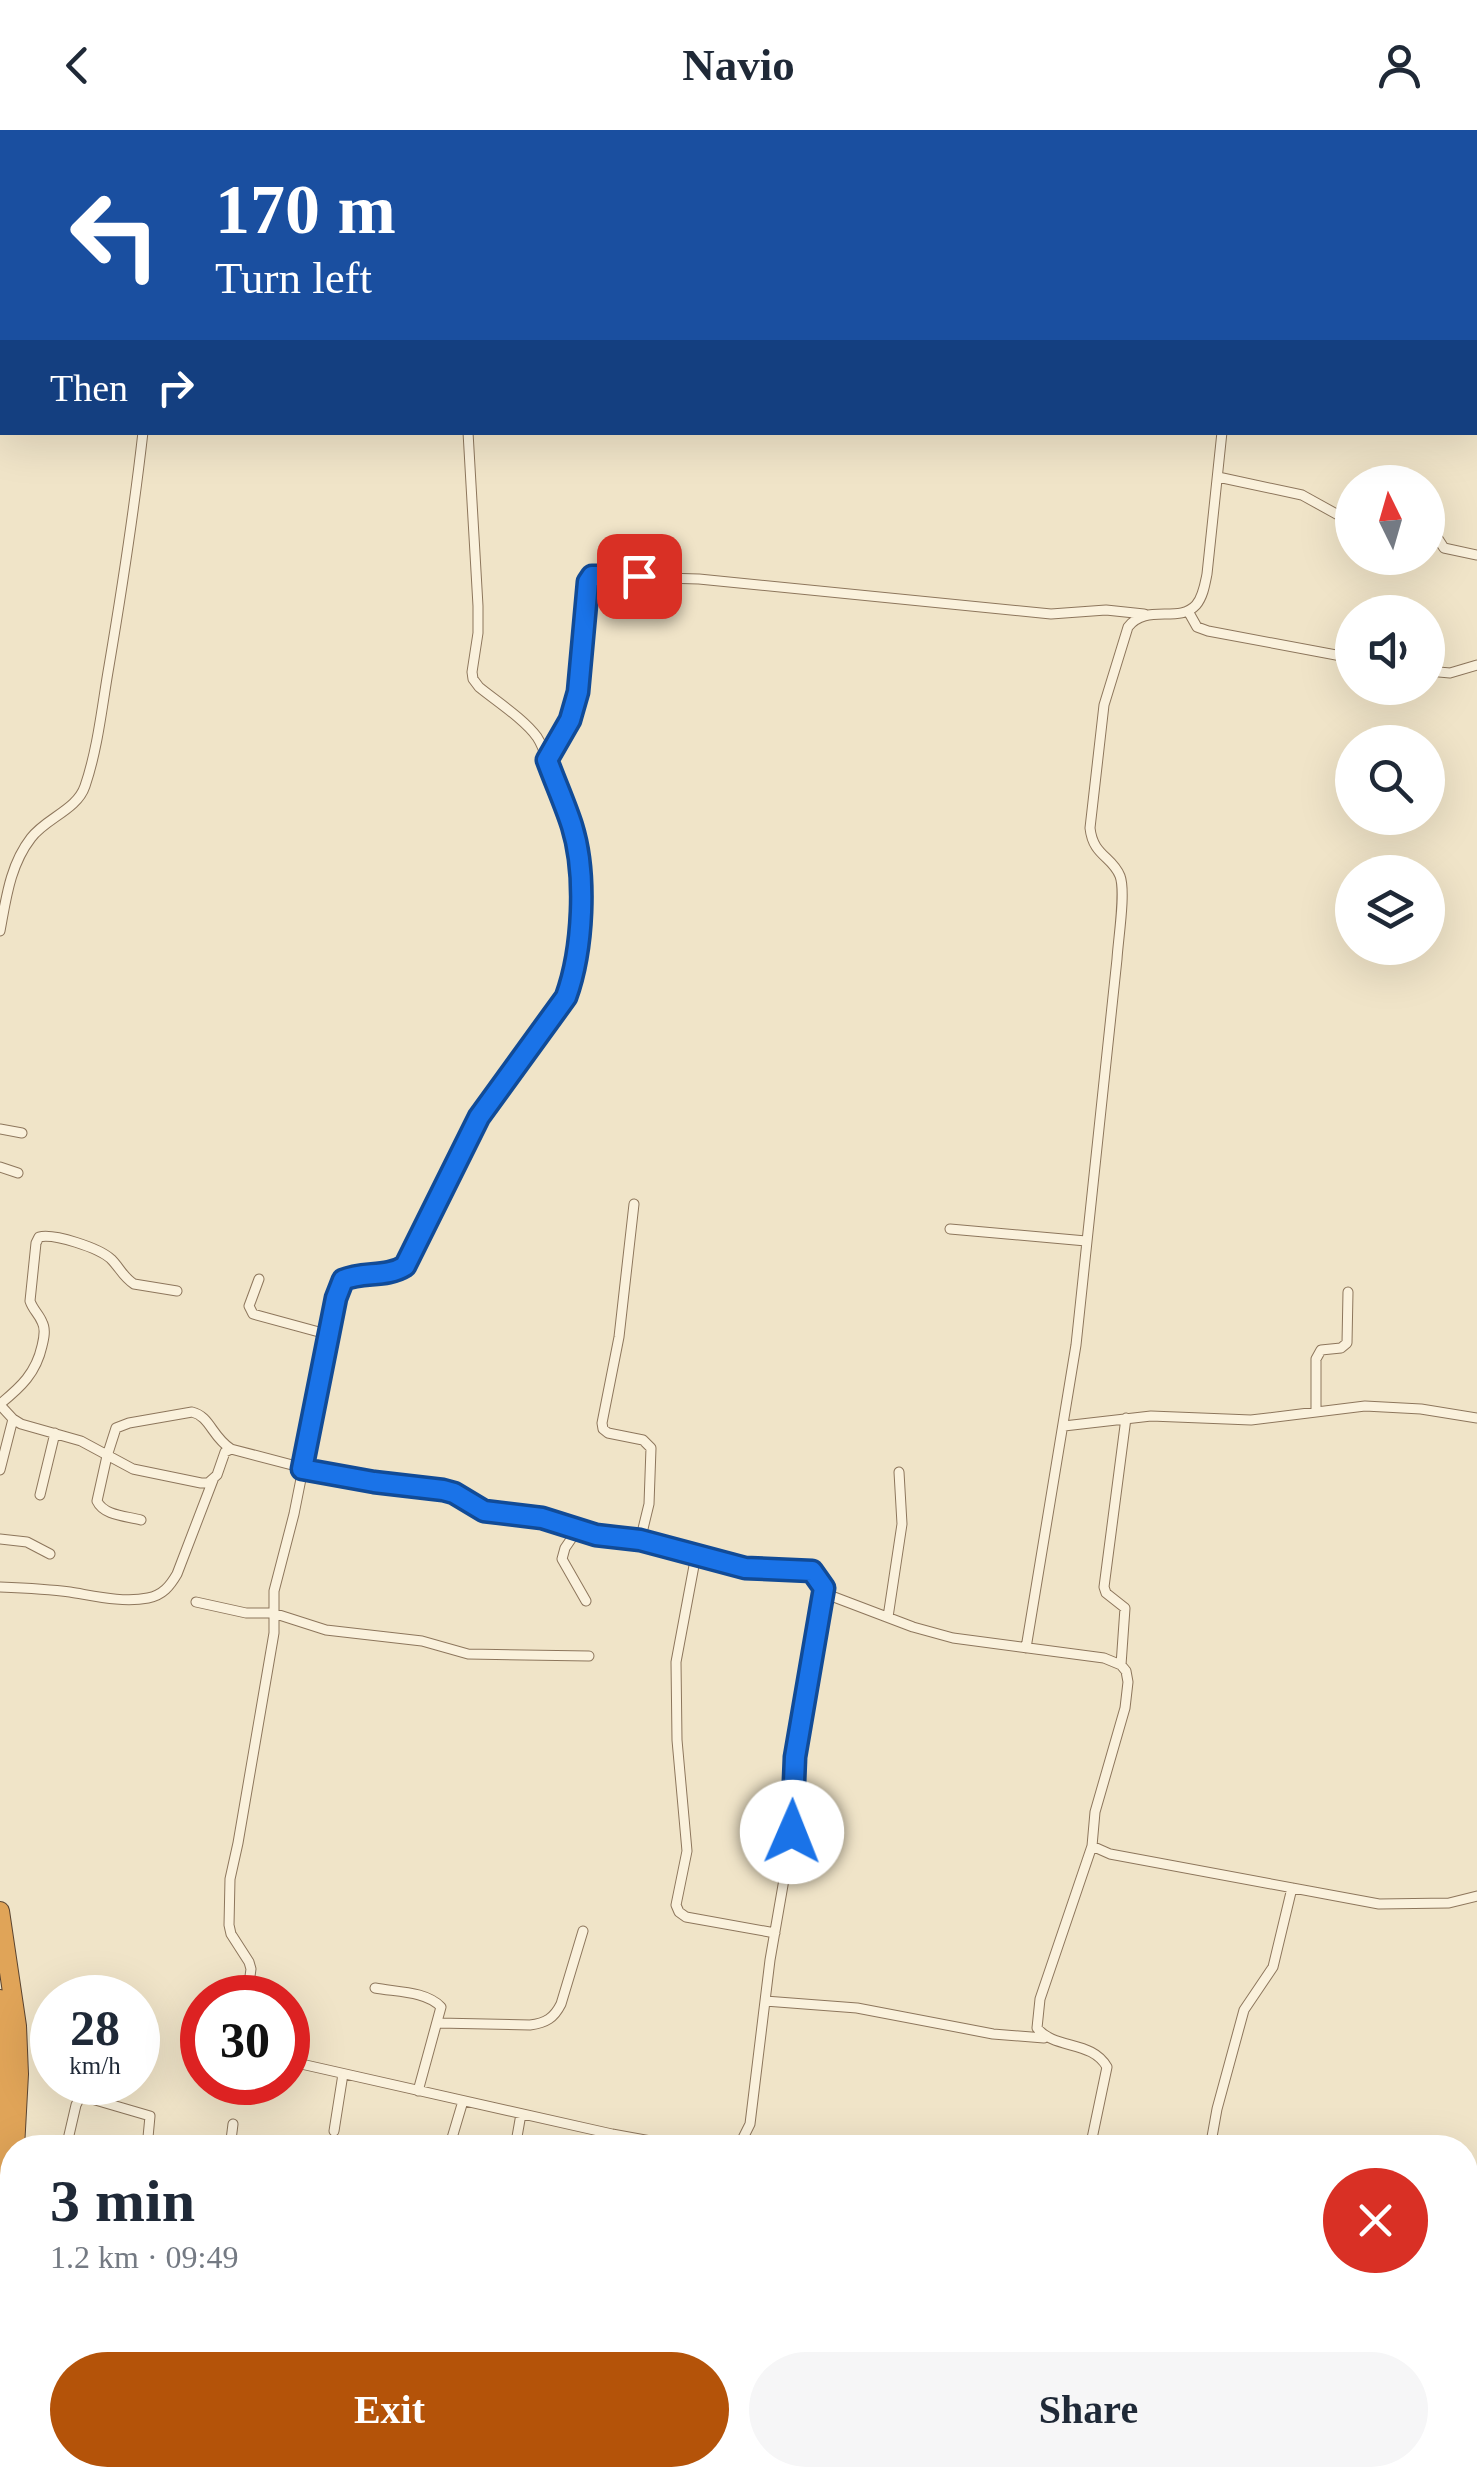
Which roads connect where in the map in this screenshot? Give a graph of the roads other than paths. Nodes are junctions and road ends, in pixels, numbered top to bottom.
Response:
1 (143, 435) edge
2 (468, 435) edge
3 (1222, 435) edge
4 (1218, 477) junction
5 (1335, 513) edge
6 (1445, 548) edge
7 (1477, 555) edge
8 (1188, 611) junction
9 (1146, 614) junction
10 (1335, 655) edge
11 (1477, 666) edge
12 (1445, 673) edge
13 (547, 760) junction
14 (0, 931) edge
15 (0, 1129) edge
16 (22, 1133) dead end
17 (0, 1168) edge
18 (18, 1173) dead end
19 (634, 1204) dead end
20 (950, 1228) dead end
21 (1086, 1241) junction
22 (258, 1279) dead end
23 (177, 1291) dead end
24 (1348, 1292) dead end
25 (330, 1335) junction
26 (0, 1404) edge
27 (1316, 1412) junction
28 (1126, 1418) junction
29 (1477, 1418) edge
30 (13, 1419) junction
31 (1064, 1426) junction
32 (56, 1434) junction
33 (231, 1449) junction
34 (107, 1456) junction
35 (302, 1469) junction
36 (0, 1470) edge
37 (899, 1472) dead end
38 (213, 1480) junction
39 (40, 1495) dead end
40 (141, 1520) dead end
41 (578, 1529) junction
42 (0, 1539) edge
43 (640, 1540) junction
44 (50, 1554) dead end
45 (696, 1556) junction
46 (0, 1587) edge
47 (824, 1588) junction
48 (586, 1600) dead end
49 (196, 1602) dead end
50 (272, 1613) junction
51 (888, 1617) junction
52 (1026, 1648) junction
53 (589, 1656) dead end
54 (1121, 1665) junction
55 (1092, 1846) junction
56 (1292, 1888) junction
57 (1477, 1896) edge
58 (0, 1911) edge
59 (583, 1931) dead end
60 (775, 1932) junction
61 (250, 1975) edge
62 (375, 1988) dead end
63 (0, 1999) edge
64 (765, 2002) junction
65 (438, 2023) junction
66 (1045, 2038) junction
67 (310, 2066) edge
68 (344, 2074) junction
69 (418, 2091) junction
70 (463, 2102) junction
71 (521, 2114) junction
72 (233, 2124) dead end
73 (334, 2131) dead end
74 (2, 2135) edge
75 (16, 2135) edge
76 (69, 2135) edge
77 (148, 2135) edge
78 (232, 2135) edge
79 (454, 2135) edge
80 (517, 2135) edge
81 (618, 2135) edge
82 (744, 2135) edge
83 (1093, 2135) edge
84 (1213, 2135) edge

1 - 14 street
2 - 13 street
3 - 4 street
4 - 5 street
4 - 8 street
6 - 7 street
8 - 9 street
8 - 10 street
9 - 13 street
9 - 21 street
11 - 12 street
13 - 25 street
15 - 16 street
17 - 18 street
19 - 43 street
20 - 21 street
21 - 31 street
22 - 25 street
23 - 26 street
24 - 27 street
25 - 35 street
26 - 30 street
27 - 28 street
27 - 29 street
28 - 31 street
28 - 54 street
30 - 32 street
30 - 36 street
31 - 52 street
32 - 34 street
32 - 39 street
33 - 34 street
33 - 35 street
33 - 38 street
34 - 38 street
34 - 40 street
35 - 41 street
35 - 50 street
37 - 51 street
38 - 46 street
41 - 43 street
41 - 48 street
42 - 44 street
43 - 45 street
45 - 47 street
45 - 60 street
47 - 51 street
47 - 60 street
49 - 50 street
50 - 53 street
50 - 61 street
51 - 52 street
52 - 54 street
54 - 55 street
55 - 56 street
55 - 66 street
56 - 57 street
56 - 84 street
58 - 75 highway
59 - 65 street
60 - 64 street
62 - 65 street
63 - 74 highway
64 - 66 street
64 - 82 street
65 - 69 street
66 - 83 street
67 - 68 street
68 - 69 street
68 - 73 street
69 - 70 street
70 - 71 street
70 - 79 street
71 - 80 street
71 - 81 street
72 - 78 street
76 - 77 street

